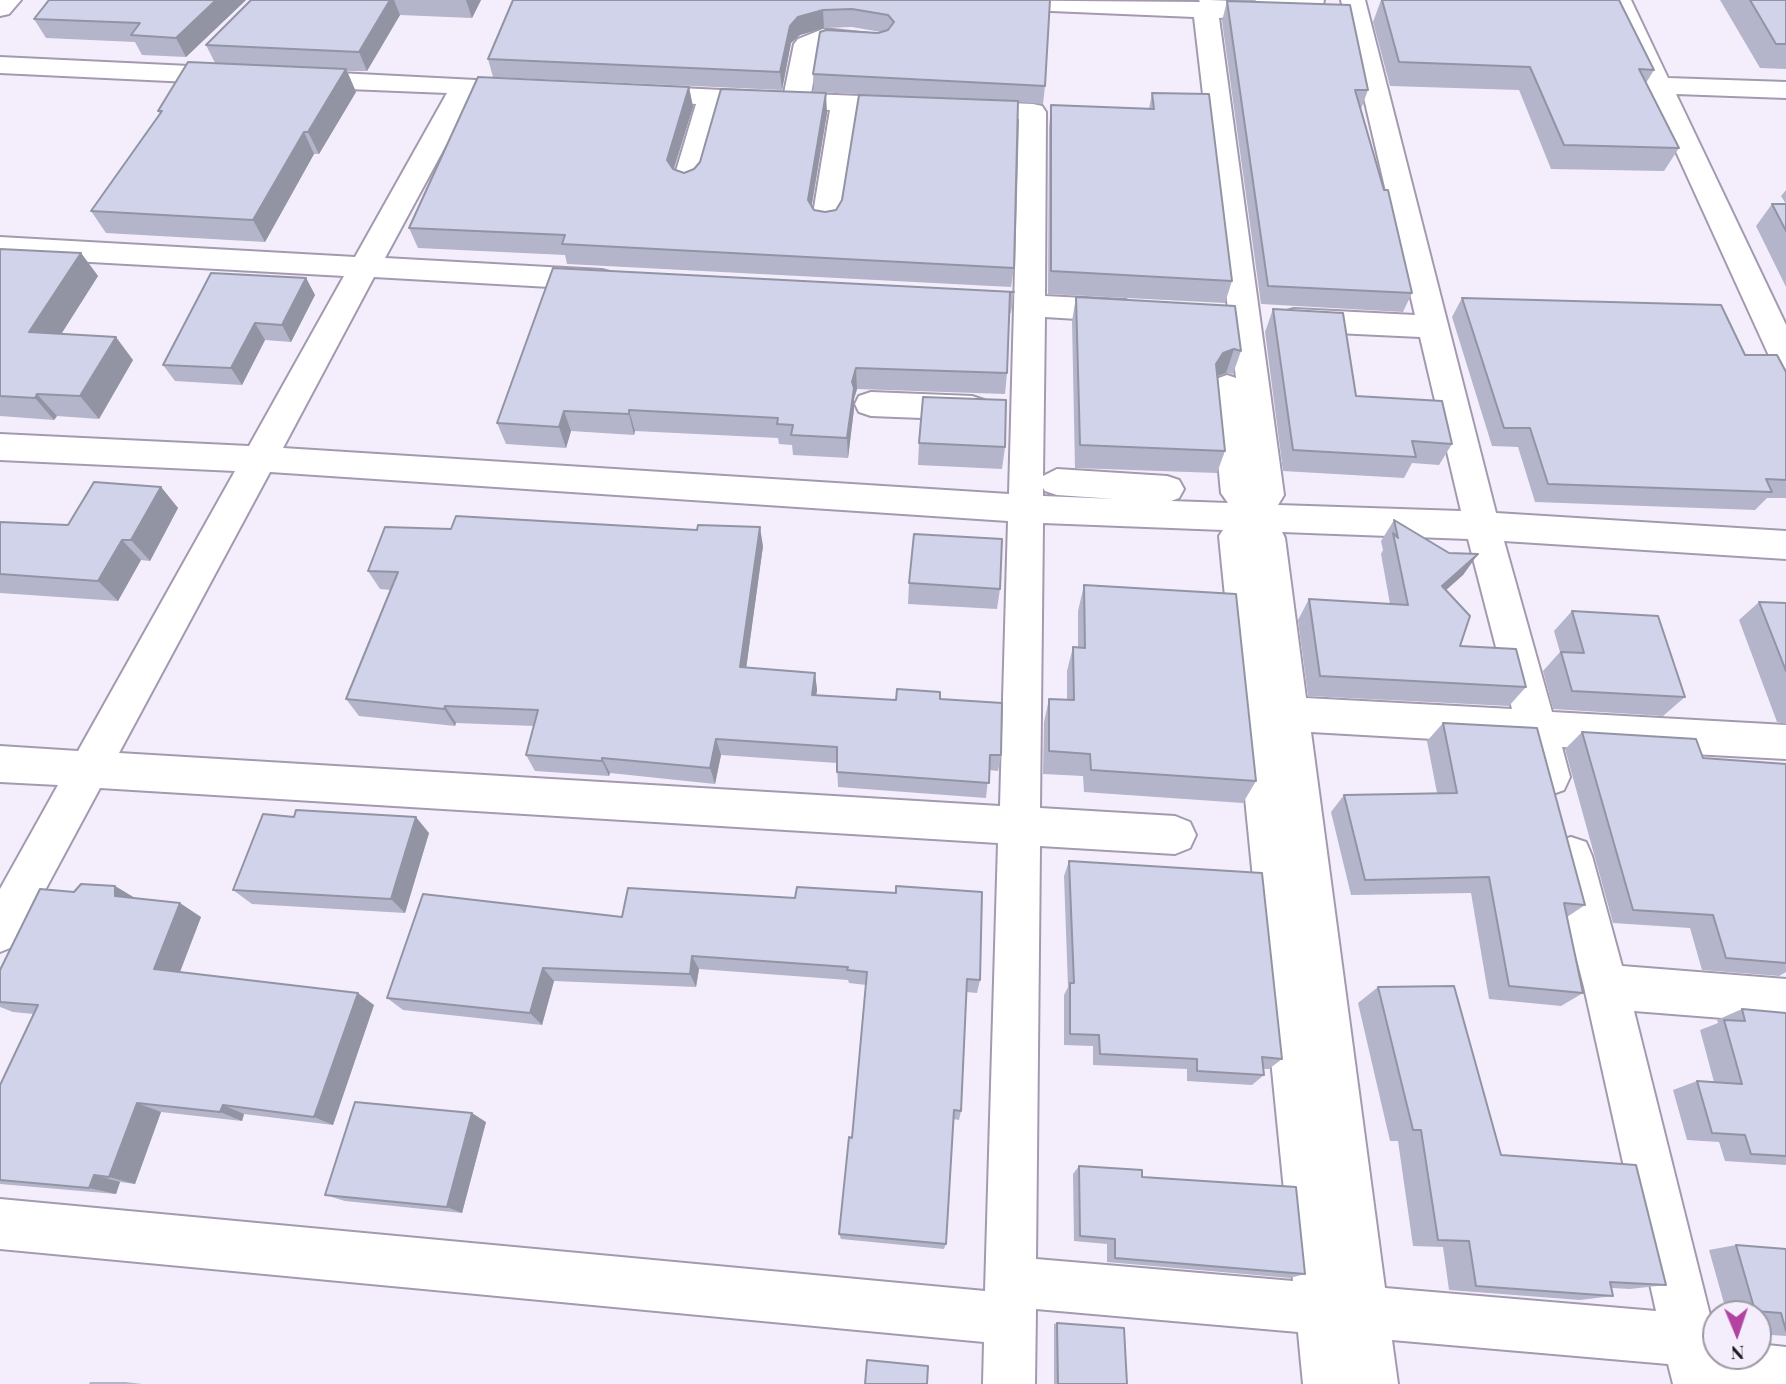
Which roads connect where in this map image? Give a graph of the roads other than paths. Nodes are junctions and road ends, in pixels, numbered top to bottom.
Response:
1 (9, 0) edge
2 (956, 0) edge
3 (1312, 0) edge
4 (1336, 0) edge
5 (1353, 0) edge
6 (1619, 0) edge
7 (1201, 6) edge
8 (0, 9) edge
9 (878, 40) edge
10 (217, 47) edge
11 (0, 65) edge
12 (188, 74) junction
13 (1657, 85) junction
14 (464, 86) junction
15 (1786, 90) edge
16 (560, 91) edge
17 (601, 92) edge
18 (711, 97) junction
19 (796, 101) junction
20 (845, 103) junction
21 (687, 181) edge
22 (825, 220) edge
23 (0, 247) edge
24 (365, 268) junction
25 (628, 281) edge
26 (1754, 293) junction
27 (1786, 294) edge
28 (1020, 302) junction
29 (1152, 313) edge
30 (1232, 317) junction
31 (1433, 327) junction
32 (1786, 358) edge
33 (871, 404) dead end
34 (1027, 409) junction
35 (0, 447) edge
36 (260, 459) junction
37 (1057, 482) dead end
38 (1252, 494) junction
39 (1025, 509) junction
40 (1063, 526) dead end
41 (1462, 528) junction
42 (1252, 537) junction
43 (1786, 545) edge
44 (1290, 725) junction
45 (1539, 739) junction
46 (1786, 742) edge
47 (0, 764) edge
48 (1786, 767) edge
49 (89, 770) junction
50 (1019, 824) junction
51 (1175, 835) dead end
52 (0, 931) edge
53 (1606, 988) junction
54 (1786, 1001) edge
55 (0, 1224) edge
56 (1010, 1301) junction
57 (1342, 1309) junction
58 (1694, 1362) edge
59 (1786, 1373) edge
60 (1009, 1384) edge
61 (1329, 1384) edge
62 (1372, 1384) edge

1 - 8 street
2 - 7 street
3 - 7 street
4 - 7 street
5 - 31 street
6 - 13 street
7 - 30 street
9 - 19 street
10 - 12 street
11 - 12 street
12 - 14 street
13 - 15 street
13 - 26 street
14 - 16 street
14 - 24 street
17 - 18 street
18 - 19 street
18 - 21 street
19 - 20 street
20 - 22 street
20 - 28 street
23 - 24 street
24 - 25 street
24 - 36 street
26 - 27 street
26 - 32 street
28 - 29 street
28 - 34 street
30 - 31 street
30 - 38 street
31 - 41 street
33 - 34 street
34 - 39 street
35 - 36 street
36 - 39 street
36 - 49 street
37 - 38 street
38 - 41 street
39 - 41 street
39 - 50 street
40 - 42 street
41 - 42 street
41 - 43 street
41 - 45 street
42 - 44 street
42 - 57 street
44 - 45 street
44 - 57 street
45 - 46 street
45 - 48 street
45 - 53 street
47 - 49 street
49 - 50 street
49 - 52 street
50 - 51 street
50 - 56 street
53 - 54 street
53 - 58 street
55 - 56 street
56 - 57 street
56 - 60 street
57 - 58 street
57 - 61 street
57 - 62 street
58 - 59 street

